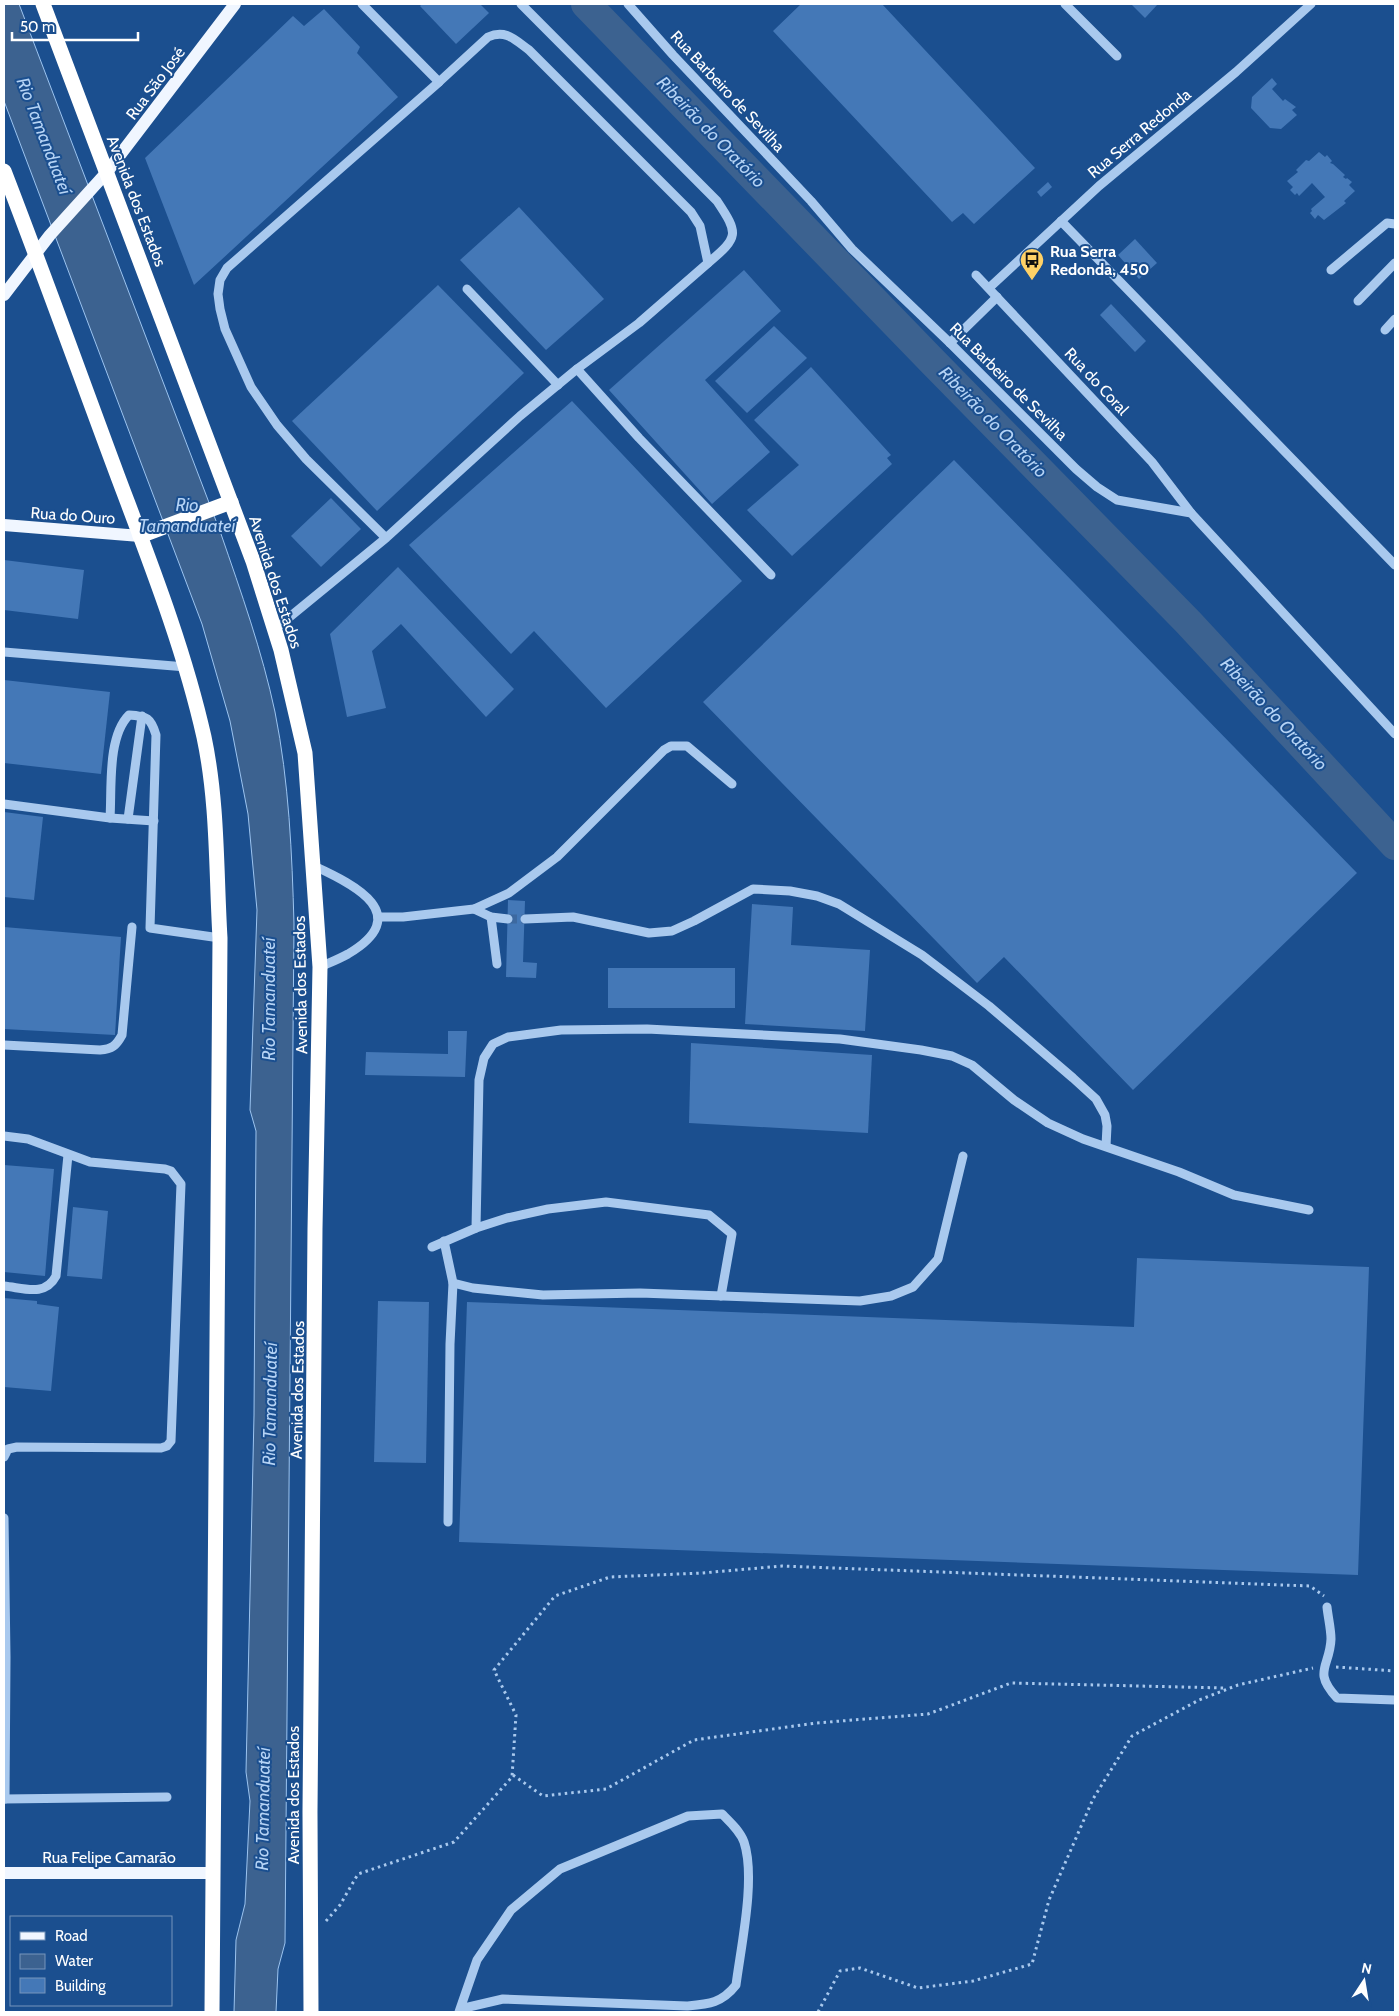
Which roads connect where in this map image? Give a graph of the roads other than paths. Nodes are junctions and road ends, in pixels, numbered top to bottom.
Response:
1 (44, 4) edge
2 (235, 4) edge
3 (362, 4) edge
4 (521, 4) edge
5 (628, 4) edge
6 (1065, 4) edge
7 (1311, 4) edge
8 (1117, 56) dead end
9 (439, 82) junction
10 (4, 171) edge
11 (108, 172) junction
12 (1061, 221) junction
13 (1395, 224) edge
14 (35, 253) junction
15 (708, 263) junction
16 (1395, 263) edge
17 (1331, 270) dead end
18 (976, 275) dead end
19 (989, 288) junction
20 (467, 289) dead end
21 (4, 295) edge
22 (997, 297) junction
23 (1358, 301) dead end
24 (1395, 319) edge
25 (1385, 330) dead end
26 (950, 343) junction
27 (577, 369) junction
28 (558, 385) junction
29 (232, 502) junction
30 (1191, 513) junction
31 (4, 526) edge
32 (140, 536) junction
33 (386, 538) junction
34 (1395, 565) edge
35 (771, 575) dead end
36 (275, 629) junction
37 (4, 652) edge
38 (186, 667) junction
39 (142, 716) junction
40 (1395, 734) edge
41 (732, 784) dead end
42 (4, 804) edge
43 (110, 818) junction
44 (128, 819) junction
45 (154, 821) junction
46 (314, 866) junction
47 (474, 909) junction
48 (491, 916) junction
49 (378, 917) junction
50 (508, 919) tunnel mouth
51 (525, 919) tunnel mouth
52 (132, 927) dead end
53 (220, 938) junction
54 (497, 964) dead end
55 (320, 967) junction
56 (4, 1045) edge
57 (4, 1136) edge
58 (1106, 1146) junction
59 (68, 1155) junction
60 (963, 1156) dead end
61 (1309, 1210) dead end
62 (476, 1228) junction
63 (444, 1241) junction
64 (432, 1247) dead end
65 (453, 1283) junction
66 (4, 1286) edge
67 (721, 1296) junction
68 (4, 1456) edge
69 (4, 1518) edge
70 (448, 1522) dead end
71 (1327, 1607) road end
72 (1395, 1700) edge
73 (167, 1797) dead end
74 (5, 1799) edge
75 (4, 1873) edge
76 (213, 1873) junction
77 (459, 2011) edge
78 (212, 2012) edge
79 (311, 2012) edge

1 - 11 highway, Avenida dos Estados
2 - 11 main road, Rua São José
3 - 9 street
4 - 15 street
5 - 26 street, Rua Barbeiro de Sevilha
6 - 8 street
7 - 12 street, Rua Serra Redonda
9 - 15 street
9 - 33 street
10 - 14 highway
11 - 14 main road, Rua São José
11 - 29 highway, Avenida dos Estados
12 - 19 street, Rua Serra Redonda
12 - 34 street
13 - 17 street
14 - 21 main road, Rua São José
14 - 32 highway
15 - 27 street
16 - 23 street
18 - 19 street, Rua do Coral
19 - 22 street, Rua do Coral
20 - 28 street
22 - 26 street
22 - 30 street, Rua do Coral
24 - 25 street
26 - 30 street, Rua Barbeiro de Sevilha
27 - 28 street
27 - 35 street
28 - 33 street
29 - 32 highway
29 - 36 highway, Avenida dos Estados
30 - 40 street
31 - 32 main road, Rua do Ouro
32 - 38 highway
33 - 36 street
36 - 46 highway, Avenida dos Estados
37 - 38 street
38 - 53 highway
39 - 43 street
39 - 44 street
39 - 45 street
41 - 47 street
42 - 43 street
43 - 44 street
44 - 45 street
45 - 53 street
46 - 49 street
46 - 55 highway, Avenida dos Estados
47 - 48 street
47 - 49 street
48 - 50 street
48 - 54 street
49 - 55 street
51 - 58 street
52 - 56 street
53 - 76 highway
55 - 79 highway, Avenida dos Estados
57 - 59 street
58 - 61 street
58 - 62 street
59 - 66 street
59 - 68 street
60 - 67 street
62 - 63 street
62 - 67 street
63 - 64 street
63 - 65 street
65 - 67 street
65 - 70 street
69 - 74 street
71 - 72 street
73 - 74 street
75 - 76 main road, Rua Felipe Camarão
76 - 78 highway
77 - 77 street

